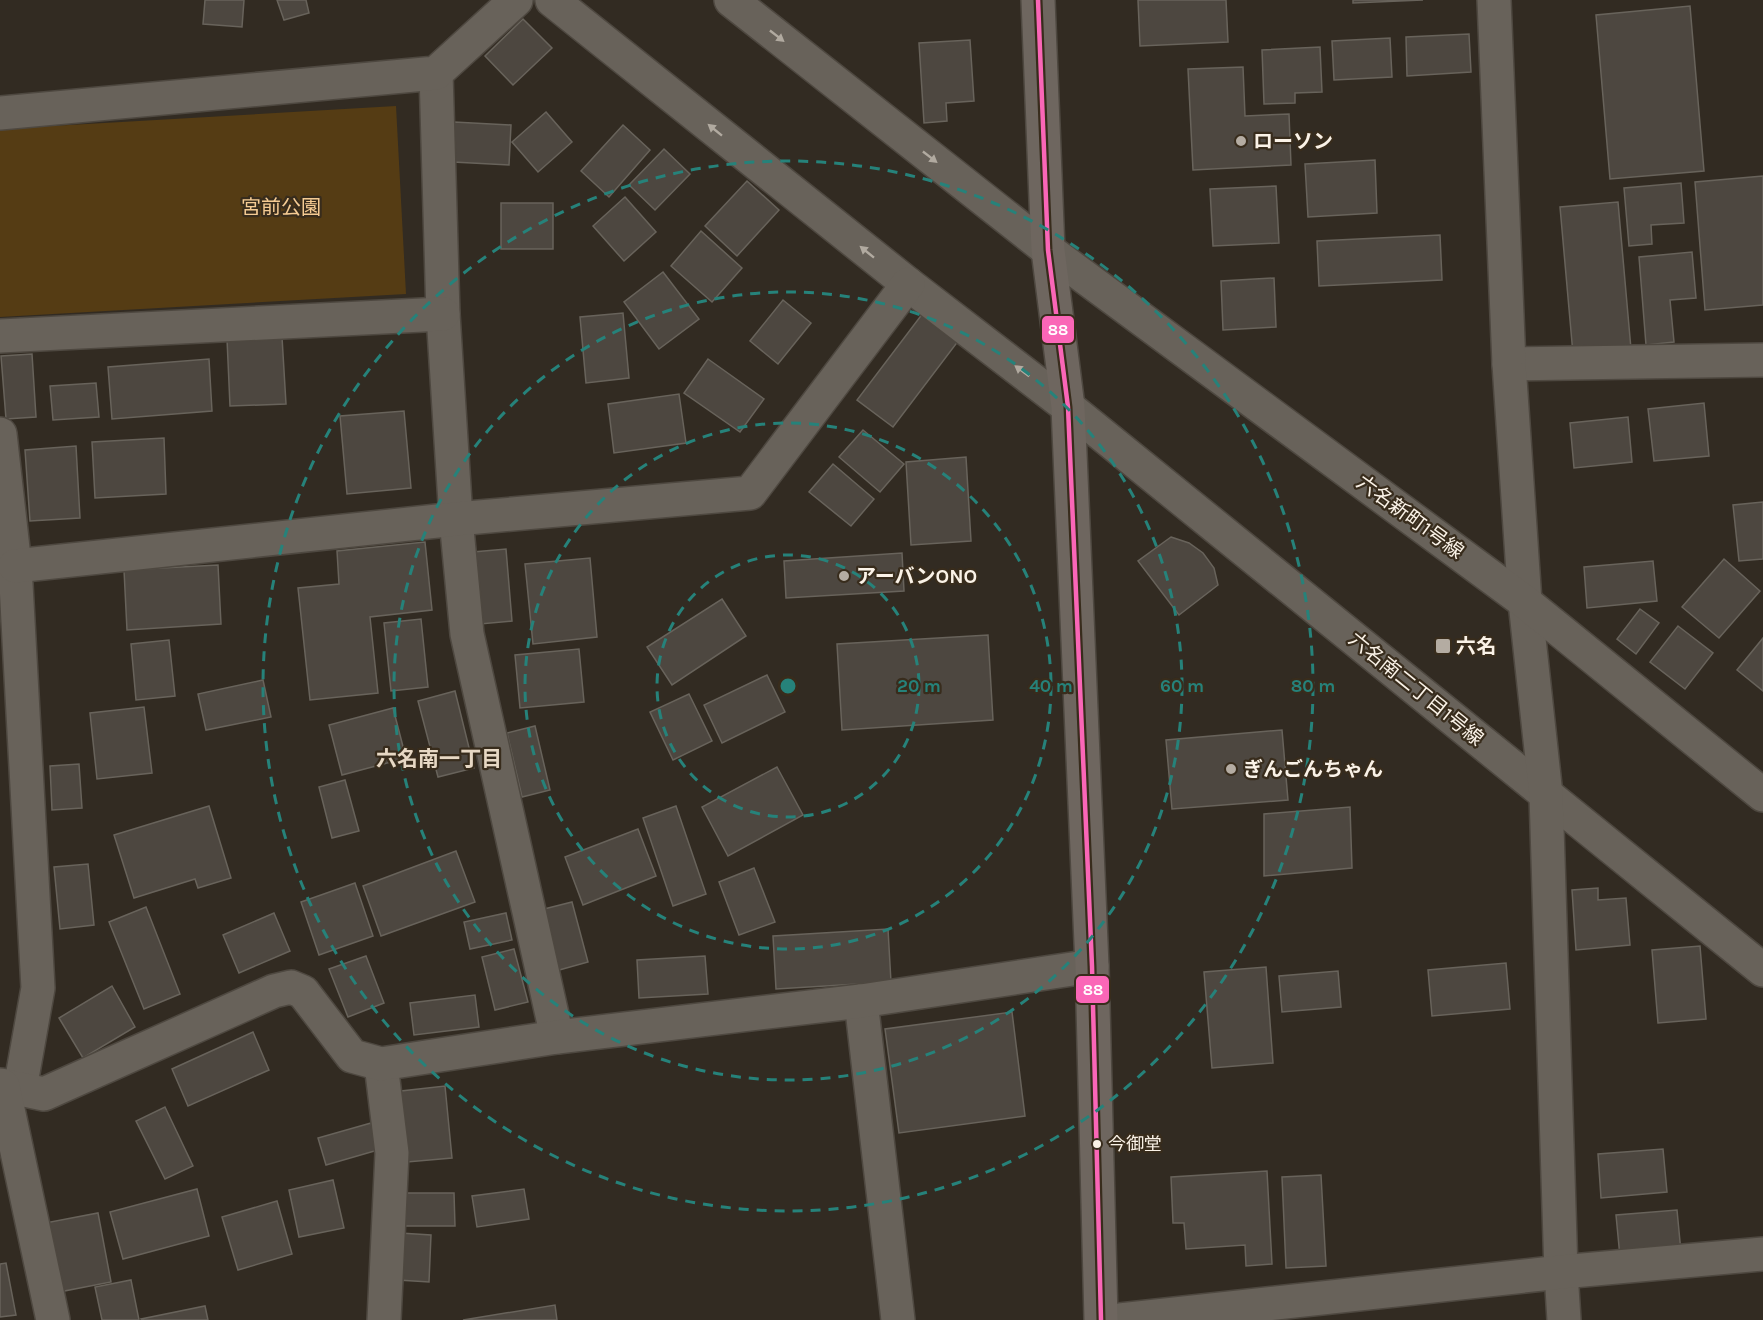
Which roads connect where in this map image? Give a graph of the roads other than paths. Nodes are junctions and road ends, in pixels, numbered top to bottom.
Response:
1 (516, 0) edge
2 (552, 0) edge
3 (732, 0) edge
4 (1038, 0) edge
5 (1494, 0) edge
6 (436, 73) junction
7 (0, 113) edge
8 (1048, 250) junction
9 (908, 284) junction
10 (443, 314) junction
11 (0, 336) edge
12 (1763, 360) edge
13 (1509, 364) junction
14 (1068, 407) junction
15 (0, 434) edge
16 (456, 519) junction
17 (15, 566) junction
18 (1525, 602) junction
19 (1546, 795) junction
20 (1763, 795) edge
21 (1092, 966) junction
22 (1763, 970) edge
23 (861, 1001) junction
24 (557, 1037) junction
25 (381, 1065) junction
26 (8, 1086) edge
27 (1763, 1254) edge
28 (1561, 1272) junction
29 (53, 1320) edge
30 (384, 1320) edge
31 (898, 1320) edge
32 (1101, 1320) edge
33 (1120, 1320) edge
34 (1564, 1320) edge

1 - 6 street
9 -> 2 street, 六名南二丁目1号線
3 -> 8 street, 六名新町1号線
4 - 8 main road
5 - 13 street
6 - 7 street
6 - 10 street
8 - 14 main road
8 - 18 street, 六名新町1号線
14 -> 9 street, 六名南二丁目1号線
9 - 16 street
10 - 11 street
10 - 16 street
12 - 13 street
13 - 18 street
14 - 19 street, 六名南二丁目1号線
14 - 21 main road
15 - 17 street
16 - 17 street
16 - 24 street
17 - 26 street
18 - 19 street
18 - 20 street, 六名新町1号線
19 - 22 street, 六名南二丁目1号線
19 - 28 street
21 - 23 street
21 - 32 main road
23 - 24 street
23 - 31 street
24 - 25 street
25 - 26 street
25 - 30 street
26 - 29 street
27 - 28 street
28 - 33 street
28 - 34 street

